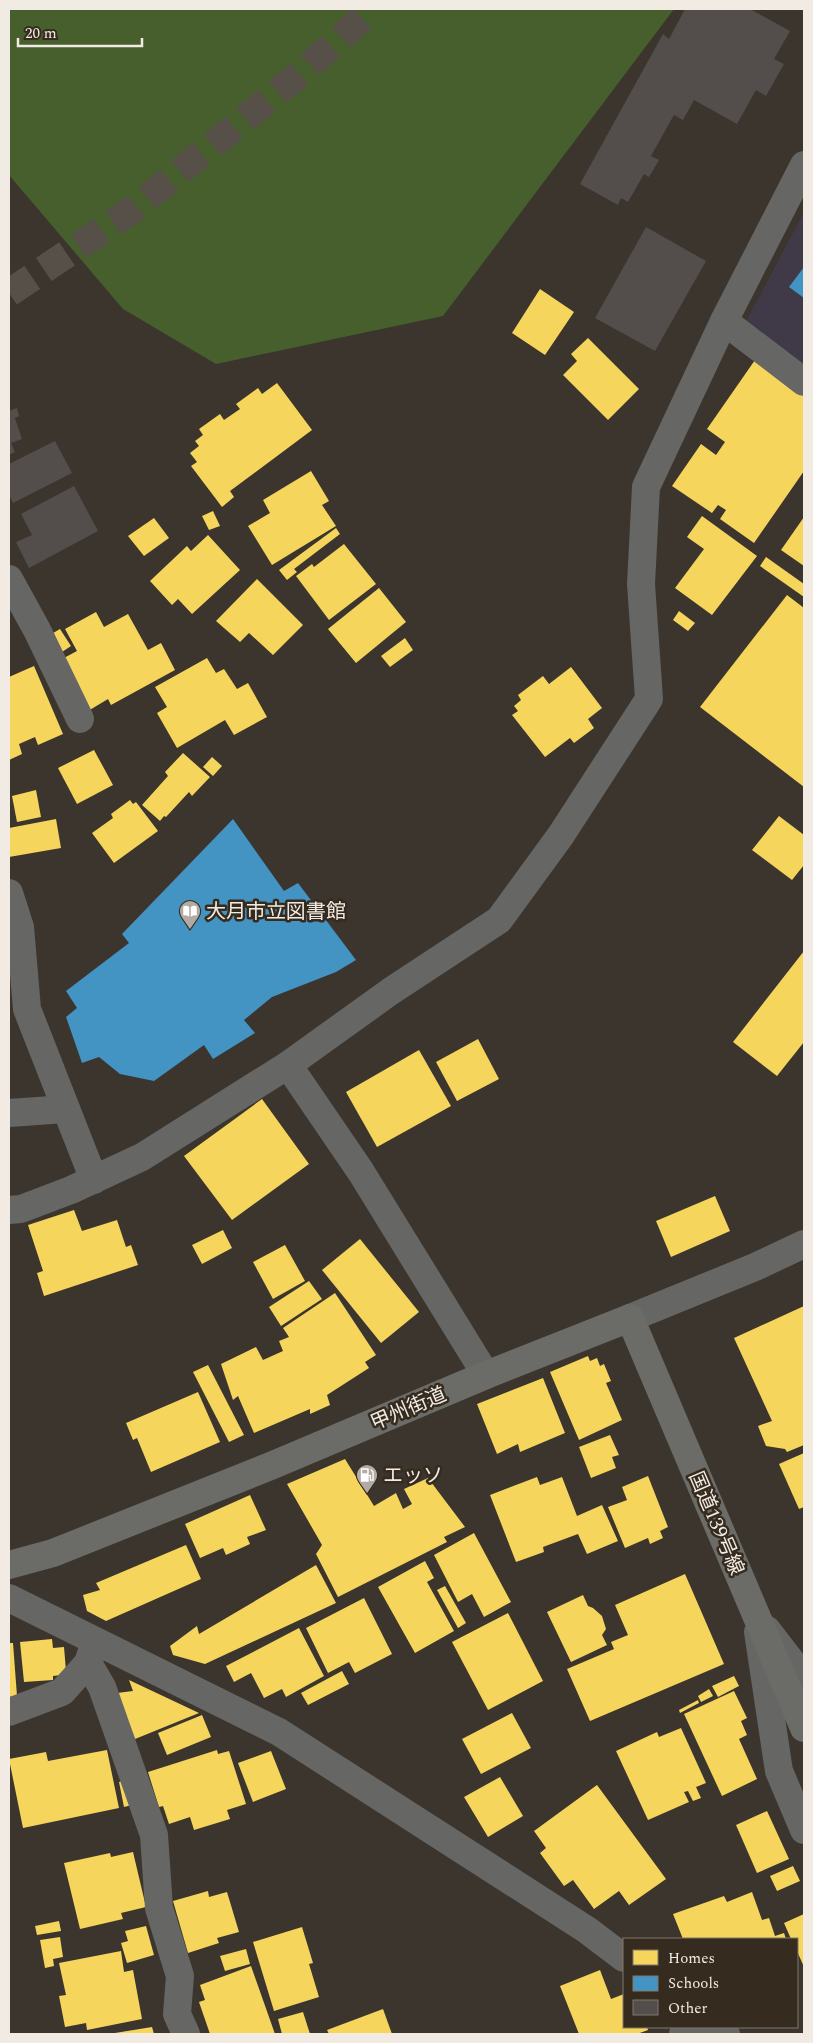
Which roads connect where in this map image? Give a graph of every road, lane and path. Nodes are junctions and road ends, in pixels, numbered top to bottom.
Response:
1 (804, 165) edge
2 (724, 320) junction
3 (804, 382) edge
4 (9, 579) edge
5 (80, 719) dead end
6 (9, 893) edge
7 (17, 987) edge
8 (288, 1064) junction
9 (66, 1110) junction
10 (9, 1113) edge
11 (94, 1180) junction
12 (9, 1210) edge
13 (804, 1244) edge
14 (630, 1318) junction
15 (486, 1375) junction
16 (9, 1565) edge
17 (9, 1598) edge
18 (756, 1615) junction
19 (92, 1652) junction
20 (804, 1678) edge
21 (9, 1712) edge
22 (804, 1728) edge
23 (804, 1830) edge
24 (623, 1957) edge
25 (698, 2028) edge
26 (186, 2034) edge
27 (683, 2034) edge

1 - 2 street
2 - 3 street
2 - 8 street
4 - 5 street
6 - 7 street
7 - 9 street
8 - 11 street
8 - 15 street
9 - 10 street
9 - 11 street
11 - 12 street
13 - 14 street, 甲州街道
14 - 15 highway, 甲州街道
14 - 18 highway, 国道139号線
15 - 16 highway, 甲州街道
17 - 19 street
18 - 20 street
18 - 22 highway, 国道139号線
18 - 23 street
19 - 21 street
19 - 24 street
19 - 26 street
25 - 27 street

